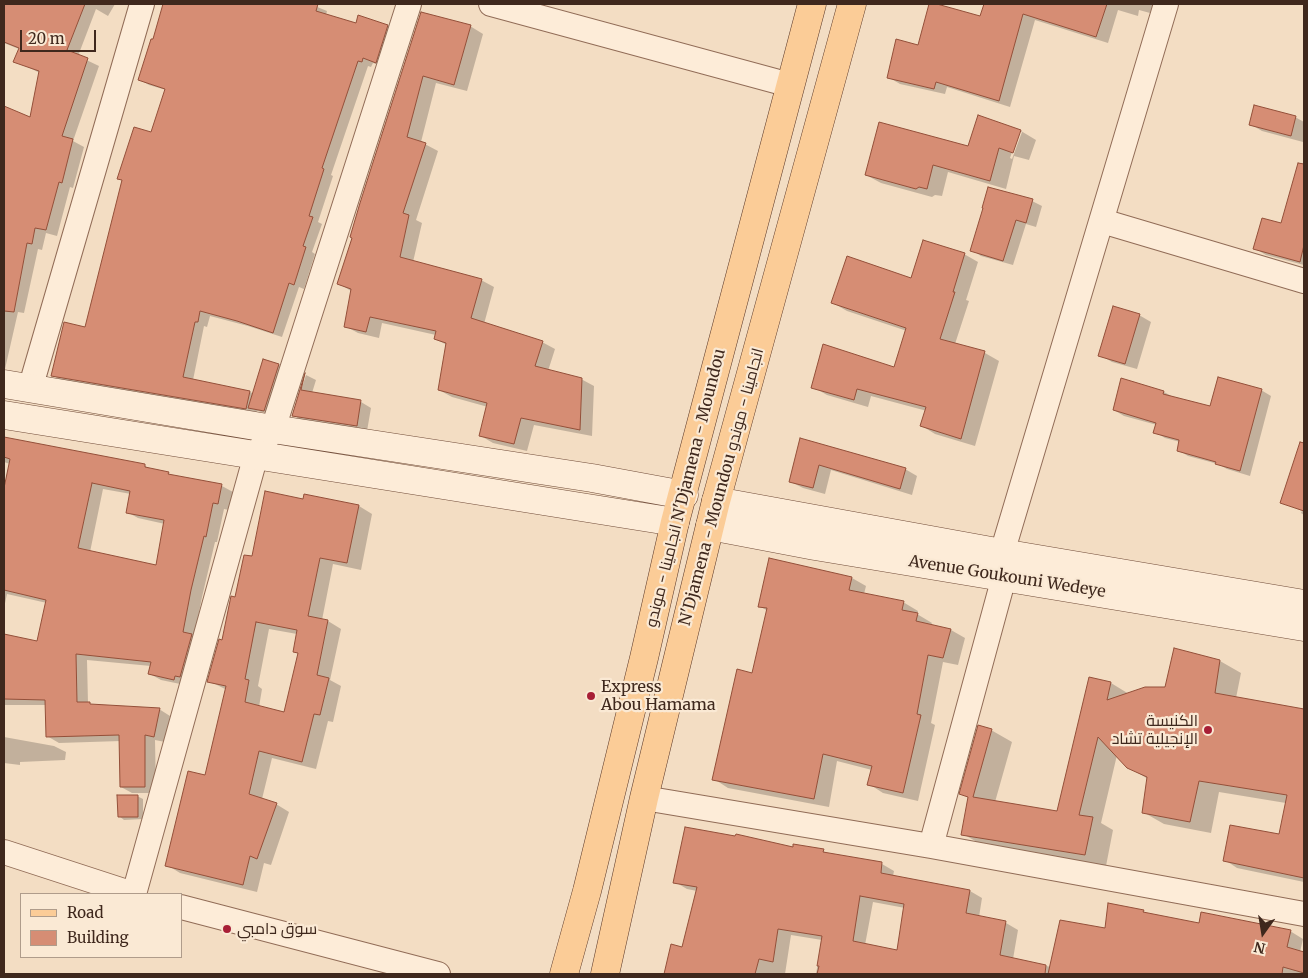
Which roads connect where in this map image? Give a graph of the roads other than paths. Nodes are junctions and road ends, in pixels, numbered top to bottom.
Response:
1 (142, 4) edge
2 (409, 4) edge
3 (491, 4) edge
4 (812, 4) edge
5 (852, 4) edge
6 (1166, 4) edge
7 (790, 84) junction
8 (1102, 221) junction
9 (1304, 281) edge
10 (17, 386) edge
11 (4, 415) edge
12 (273, 429) junction
13 (256, 455) junction
14 (684, 495) junction
15 (713, 514) junction
16 (675, 522) junction
17 (1003, 565) junction
18 (1304, 604) edge
19 (1304, 627) edge
20 (644, 798) junction
21 (932, 846) junction
22 (4, 852) edge
23 (131, 893) edge
24 (134, 893) edge
25 (182, 907) edge
26 (1304, 914) edge
27 (438, 974) edge
28 (564, 974) edge
29 (605, 974) edge

1 - 10 street
2 - 12 street
3 - 7 street
4 - 7 main road, انجامينا - موندو N'Djamena - Moundou
5 - 15 main road, N'Djamena - Moundou انجامينا - موندو
6 - 8 street
7 - 14 main road, انجامينا - موندو N'Djamena - Moundou
8 - 9 street
8 - 17 street
10 - 12 street
11 - 13 street
12 - 13 street
12 - 14 street
13 - 16 street
13 - 24 street
14 - 16 main road, انجامينا - موندو N'Djamena - Moundou
15 - 17 street, Avenue Goukouni Wedeye
15 - 20 main road, N'Djamena - Moundou انجامينا - موندو
16 - 28 main road, انجامينا - موندو N'Djamena - Moundou
17 - 18 street, Avenue Goukouni Wedeye
17 - 19 street, Avenue Goukouni Wedeye
17 - 21 street
20 - 21 street
20 - 29 main road, N'Djamena - Moundou انجامينا - موندو
21 - 26 street
22 - 23 street
25 - 27 street

